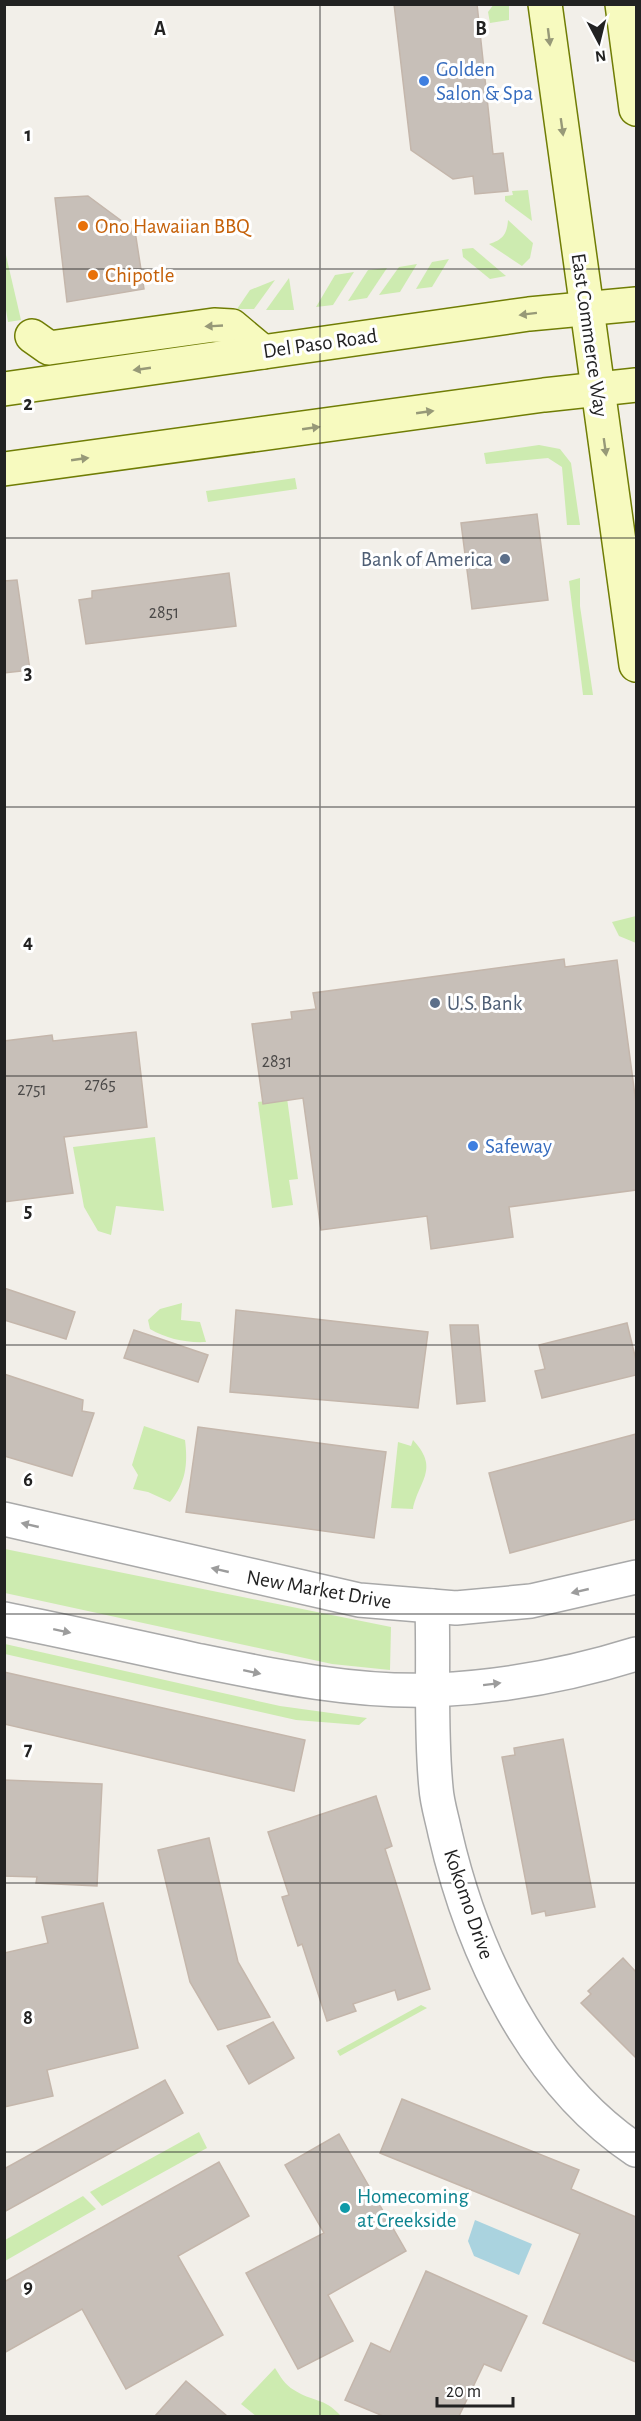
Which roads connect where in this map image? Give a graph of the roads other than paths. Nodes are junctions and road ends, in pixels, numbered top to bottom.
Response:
1 (545, 4) edge
2 (622, 4) edge
3 (636, 109) edge
4 (636, 304) edge
5 (586, 308) junction
6 (32, 336) dead end
7 (262, 352) junction
8 (636, 385) edge
9 (4, 388) edge
10 (597, 389) junction
11 (4, 469) edge
12 (636, 665) edge
13 (4, 1518) edge
14 (636, 1577) edge
15 (432, 1606) junction
16 (4, 1619) edge
17 (636, 1654) edge
18 (434, 1690) junction
19 (636, 2150) edge

1 -> 5 main road, East Commerce Way
2 - 3 main road
4 - 5 main road, Del Paso Road
5 -> 7 main road, Del Paso Road
5 - 10 main road, East Commerce Way
7 -> 6 main road
7 -> 9 main road, Del Paso Road
8 - 10 main road
11 -> 10 main road
10 -> 12 main road, East Commerce Way
15 -> 13 street, New Market Drive
14 -> 15 street, New Market Drive
15 - 18 street, Kokomo Drive
16 -> 18 street
18 -> 17 street
18 - 19 street, Kokomo Drive

